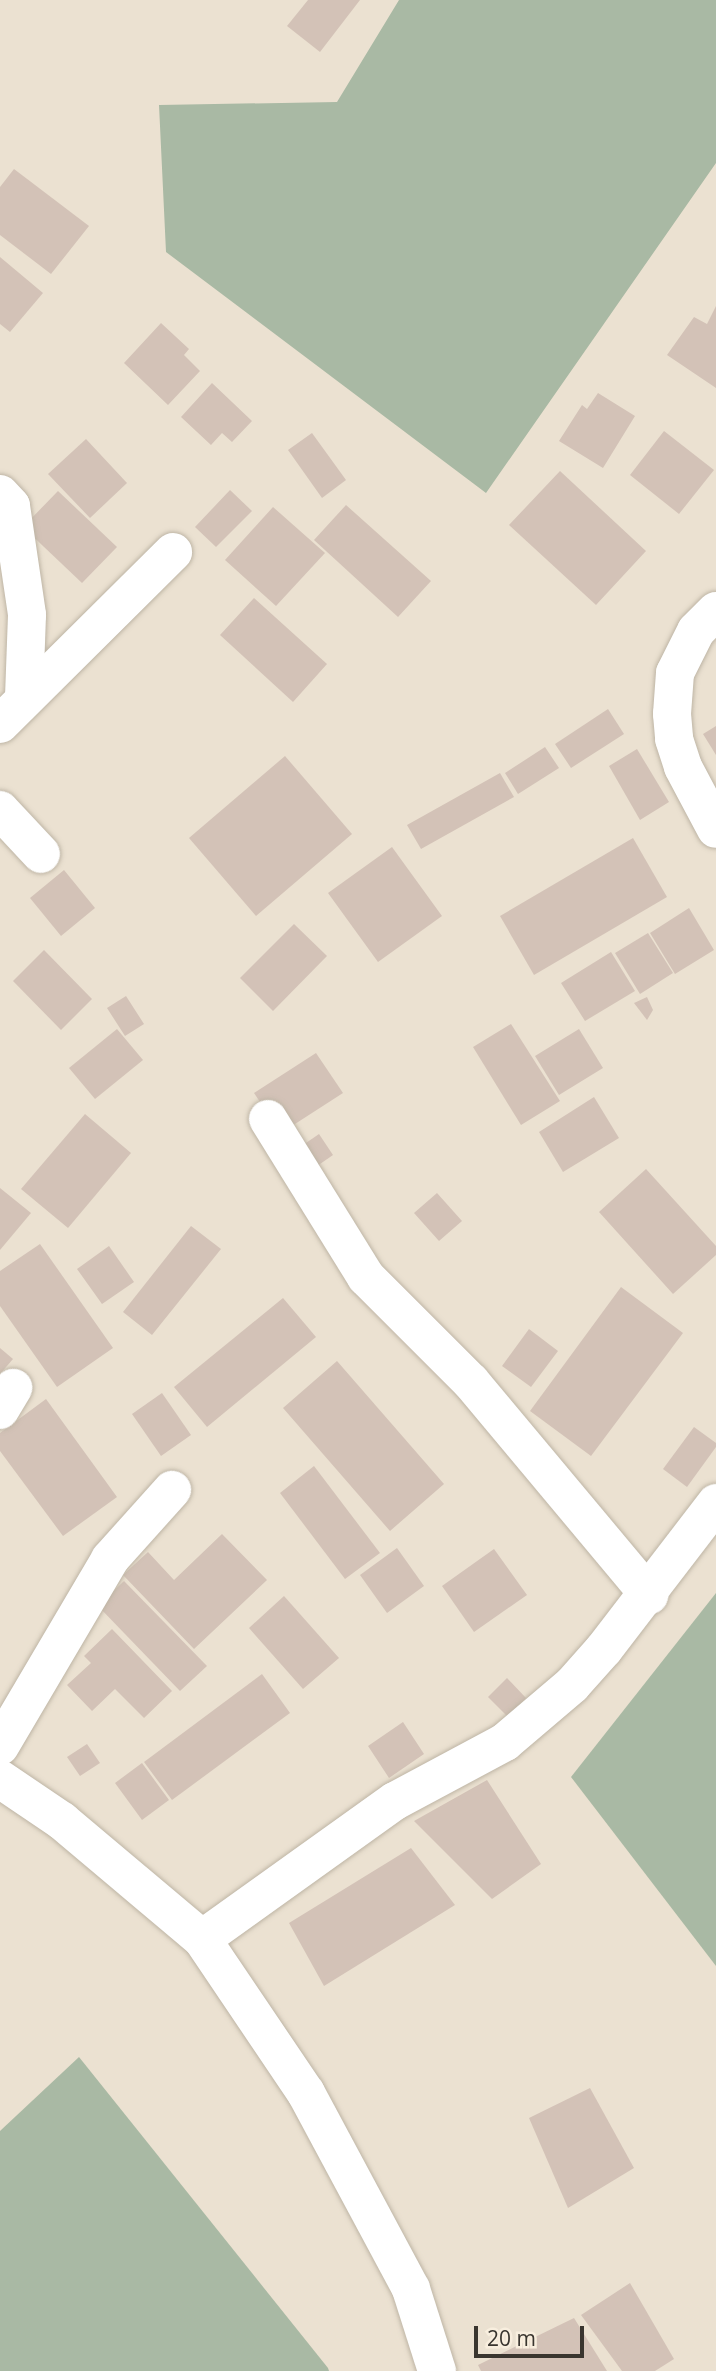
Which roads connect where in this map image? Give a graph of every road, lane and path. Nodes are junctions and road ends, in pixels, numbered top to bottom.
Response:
1 (0, 494) edge
2 (173, 552) dead end
3 (716, 611) edge
4 (12, 711) edge
5 (0, 810) edge
6 (716, 829) edge
7 (41, 854) dead end
8 (268, 1119) dead end
9 (172, 1490) dead end
10 (716, 1503) edge
11 (649, 1595) junction
12 (1, 1773) edge
13 (202, 1940) junction
14 (437, 2371) edge

1 - 4 street
2 - 4 street
3 - 6 street
5 - 7 street
8 - 11 street
9 - 12 street
10 - 11 street
11 - 13 street
12 - 13 street
13 - 14 street

